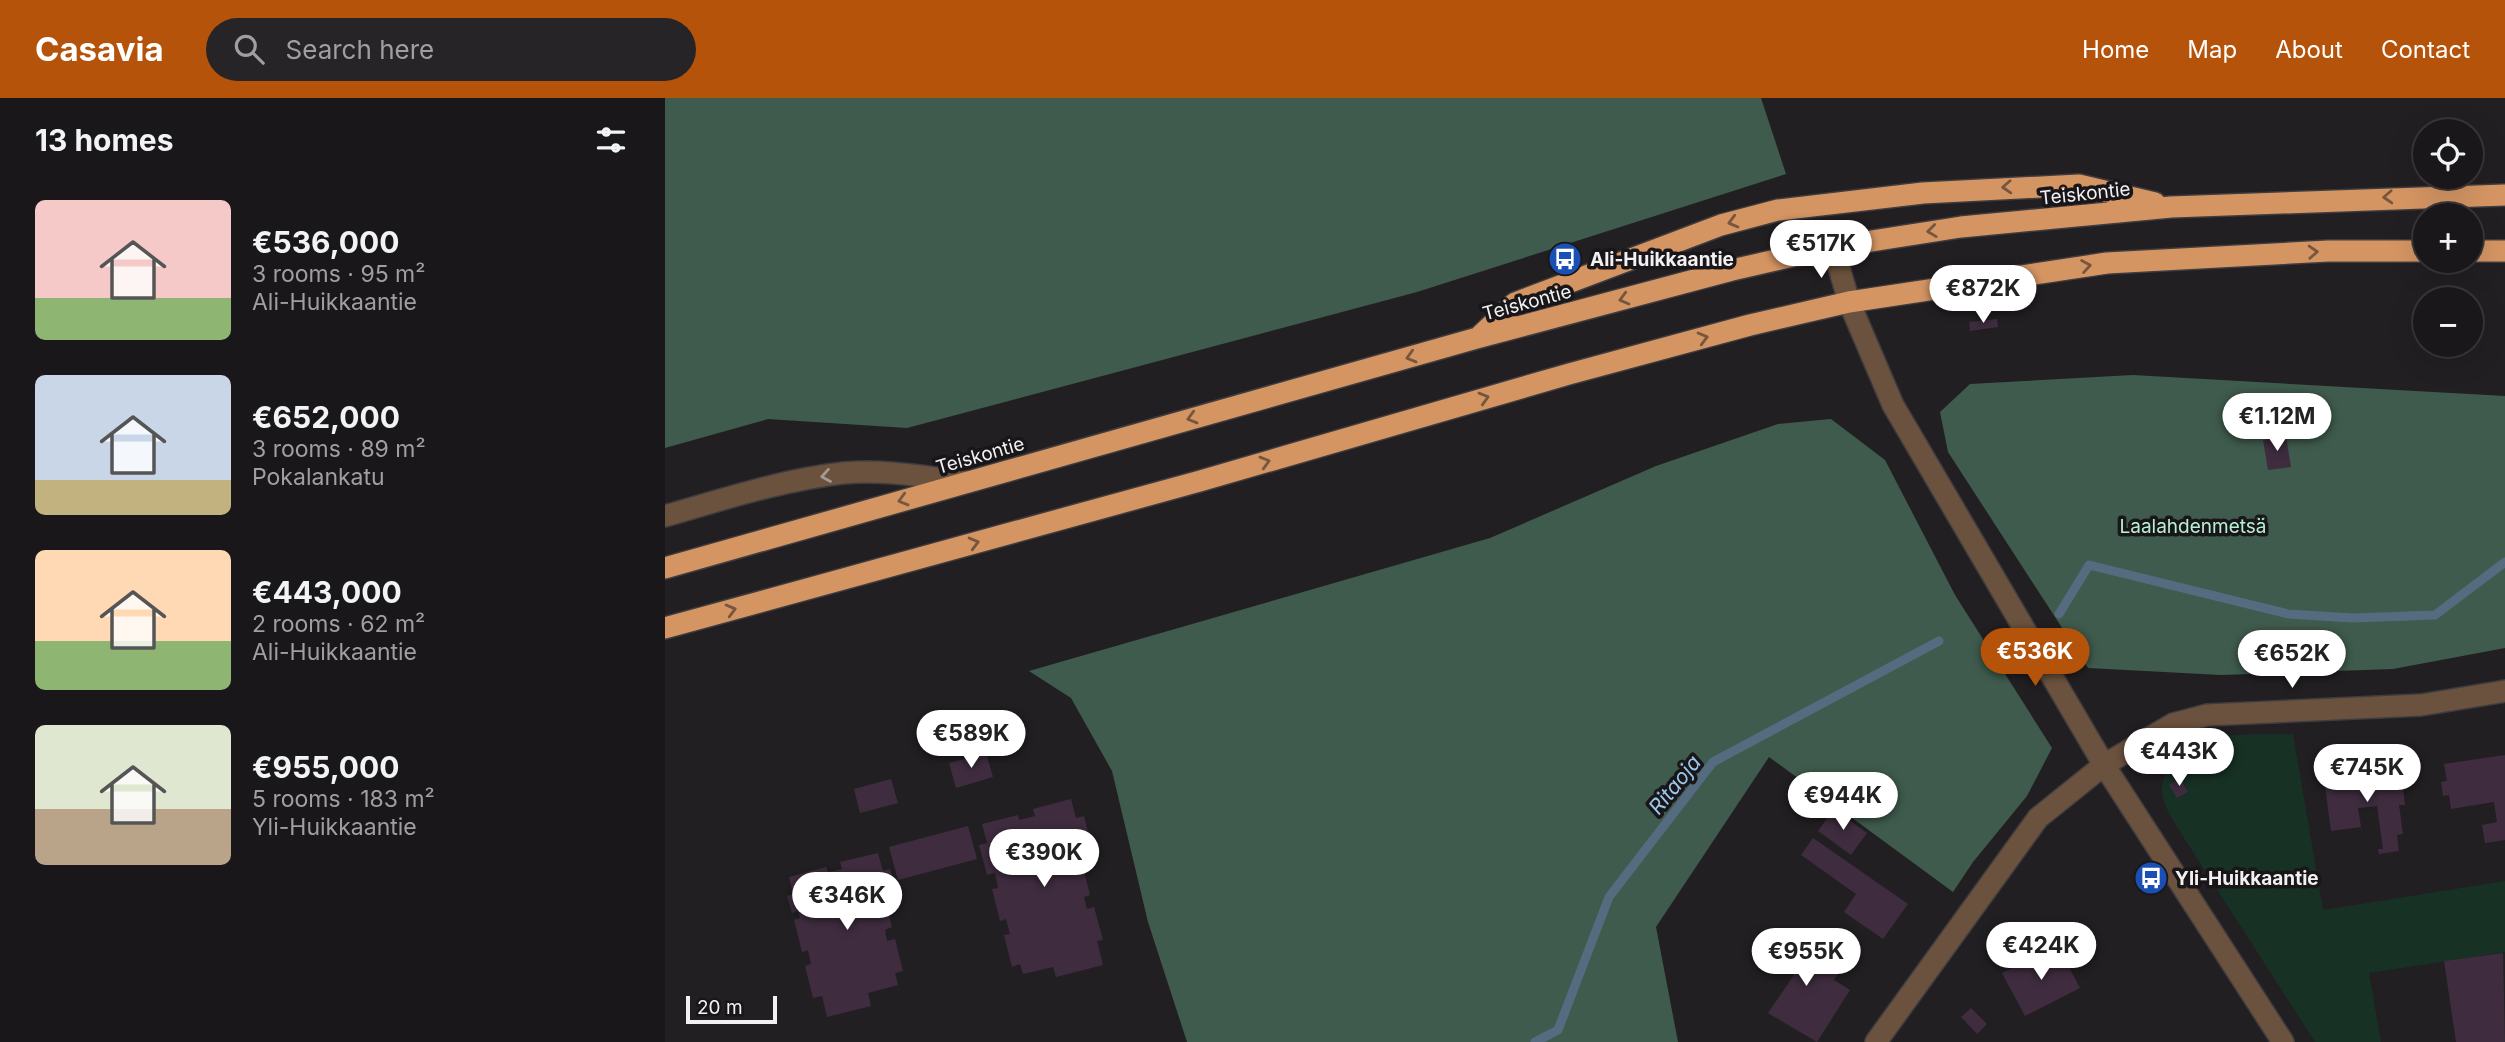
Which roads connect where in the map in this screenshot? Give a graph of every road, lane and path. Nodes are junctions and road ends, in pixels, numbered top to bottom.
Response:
1 (2505, 195) edge
2 (2171, 207) junction
3 (1833, 247) junction
4 (2413, 251) edge
5 (2483, 251) edge
6 (2505, 251) edge
7 (1849, 302) junction
8 (1477, 338) junction
9 (967, 482) junction
10 (665, 516) edge
11 (665, 568) edge
12 (665, 628) edge
13 (2505, 691) edge
14 (2105, 765) junction
15 (1876, 1042) edge
16 (2283, 1042) edge

1 -> 2 highway, Teiskontie
2 -> 3 highway, Teiskontie
2 -> 8 highway
3 - 7 street
3 -> 8 highway, Teiskontie
7 -> 4 highway
5 - 6 highway
12 -> 7 highway
7 - 14 street
8 -> 9 highway, Teiskontie
9 -> 10 street
9 -> 11 highway, Teiskontie
13 - 14 street
14 - 15 street
14 - 16 street

